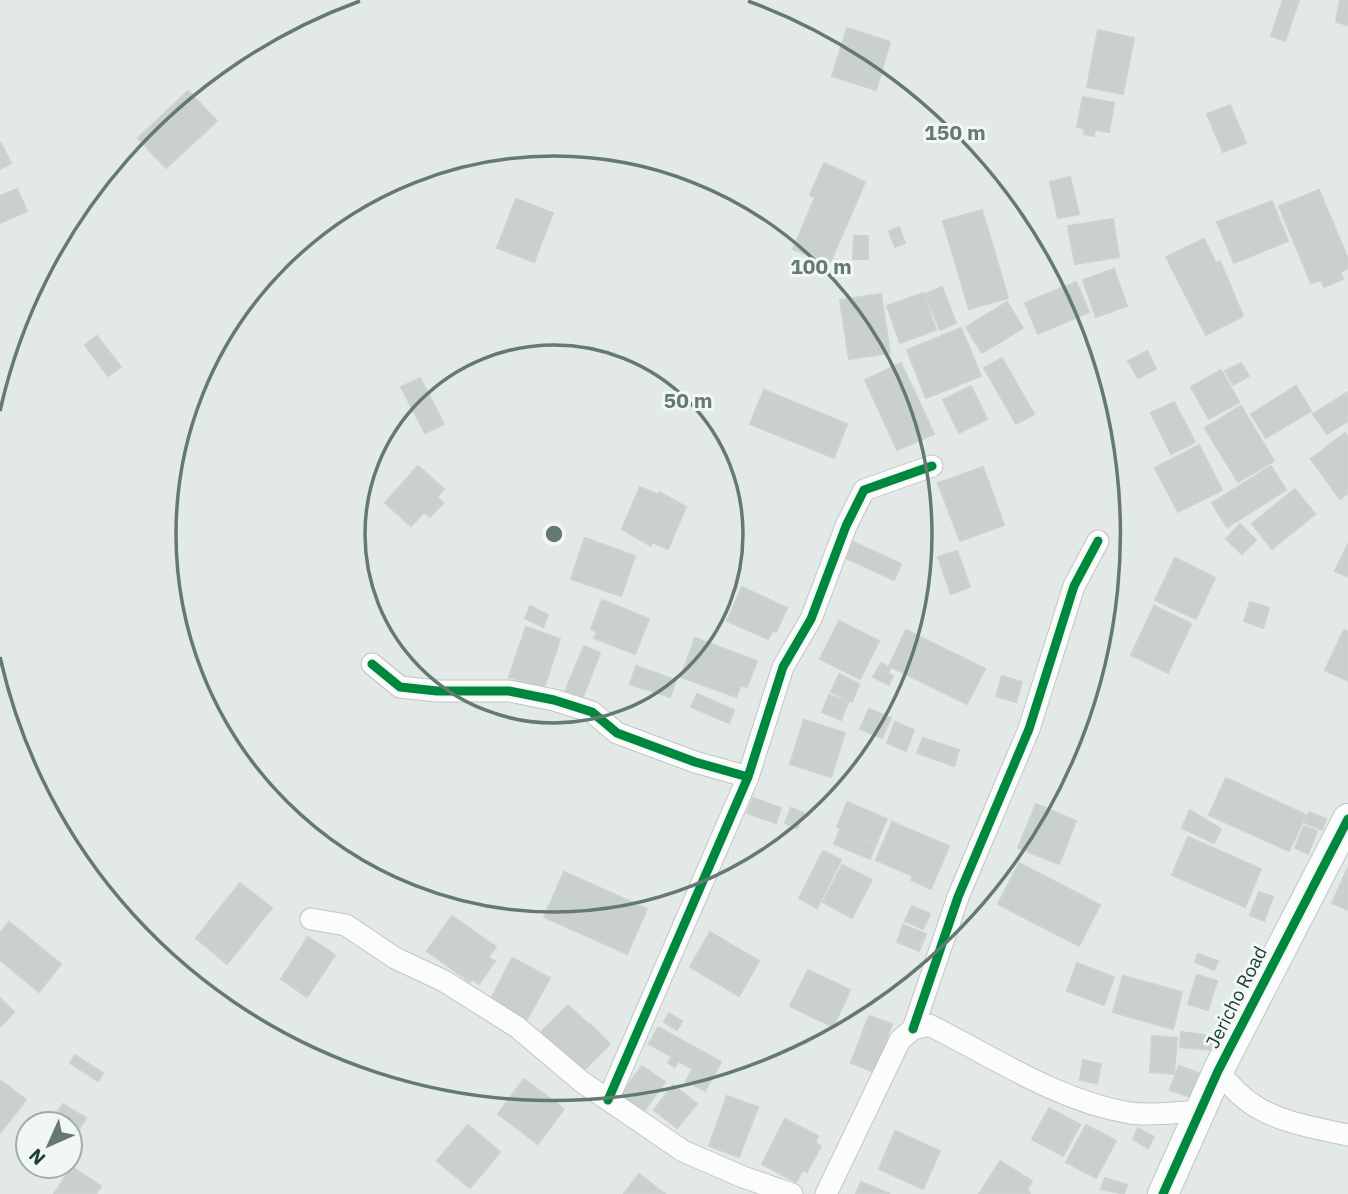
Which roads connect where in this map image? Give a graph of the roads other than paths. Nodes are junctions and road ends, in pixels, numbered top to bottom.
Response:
1 (932, 466) dead end
2 (1098, 541) dead end
3 (372, 664) dead end
4 (748, 777) junction
5 (1348, 819) edge
6 (311, 919) dead end
7 (913, 1029) junction
8 (1217, 1070) junction
9 (608, 1100) junction
10 (1200, 1111) junction
11 (1348, 1135) edge
12 (792, 1194) edge
13 (826, 1194) edge
14 (1163, 1194) edge

1 - 4 street
2 - 7 street
3 - 4 street
4 - 9 street
5 - 8 street, Jericho Road
6 - 9 street
7 - 10 street
7 - 13 street
8 - 10 street, Jericho Road
8 - 11 street
9 - 12 street
10 - 14 street, Jericho Road

